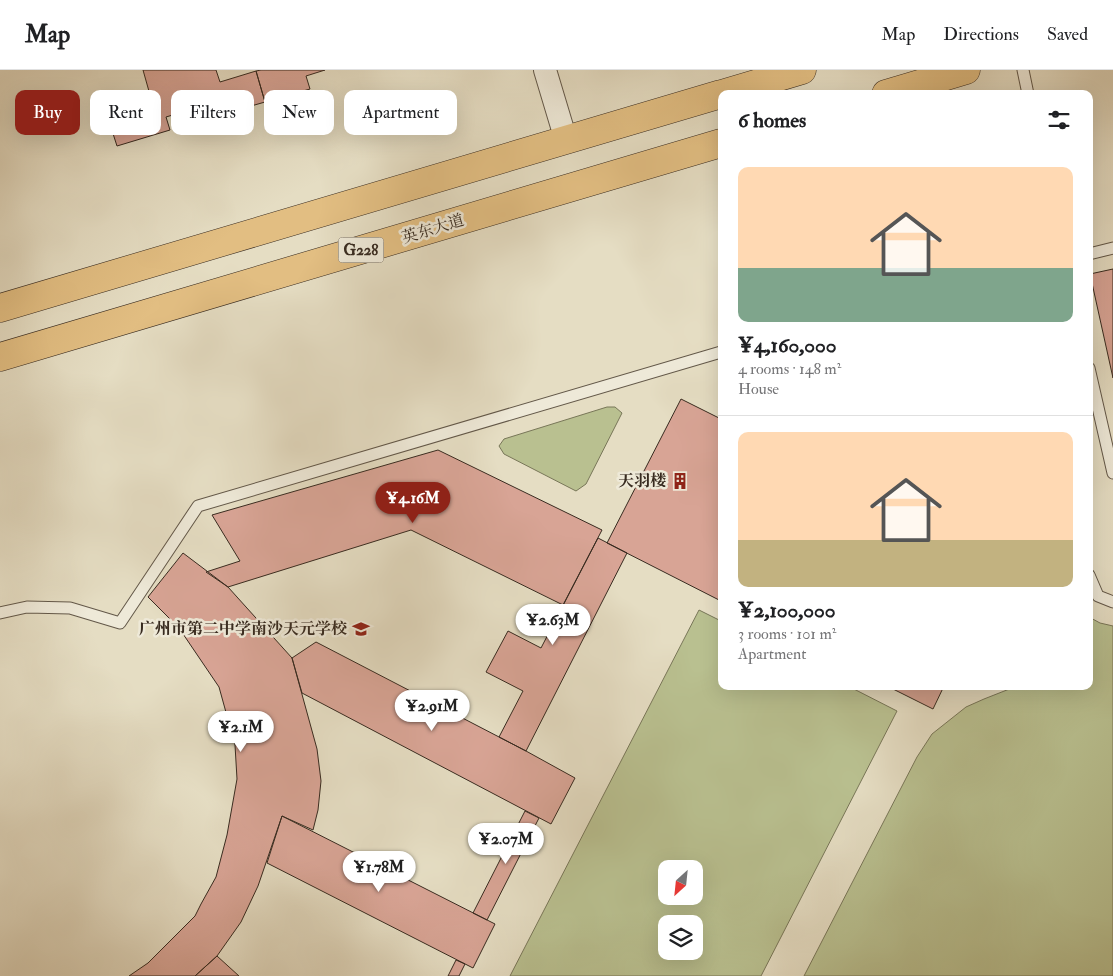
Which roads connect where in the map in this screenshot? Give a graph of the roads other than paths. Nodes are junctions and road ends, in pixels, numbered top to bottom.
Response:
1 (545, 70) edge
2 (802, 70) edge
3 (966, 70) edge
4 (1023, 70) edge
5 (735, 90) edge
6 (899, 90) edge
7 (1027, 90) edge
8 (718, 95) edge
9 (566, 140) junction
10 (718, 144) edge
11 (1113, 248) edge
12 (1093, 253) edge
13 (0, 308) edge
14 (718, 353) edge
15 (0, 357) edge
16 (1093, 386) edge
17 (1113, 474) edge
18 (1093, 584) edge
19 (1113, 602) edge
20 (0, 613) edge

1 - 9 street
2 - 5 highway
3 - 6 highway
4 - 7 lane
8 - 9 highway
9 - 13 highway
10 - 15 highway, 英东大道 / G228
11 - 12 lane
14 - 20 lane
16 - 17 lane
18 - 19 lane

